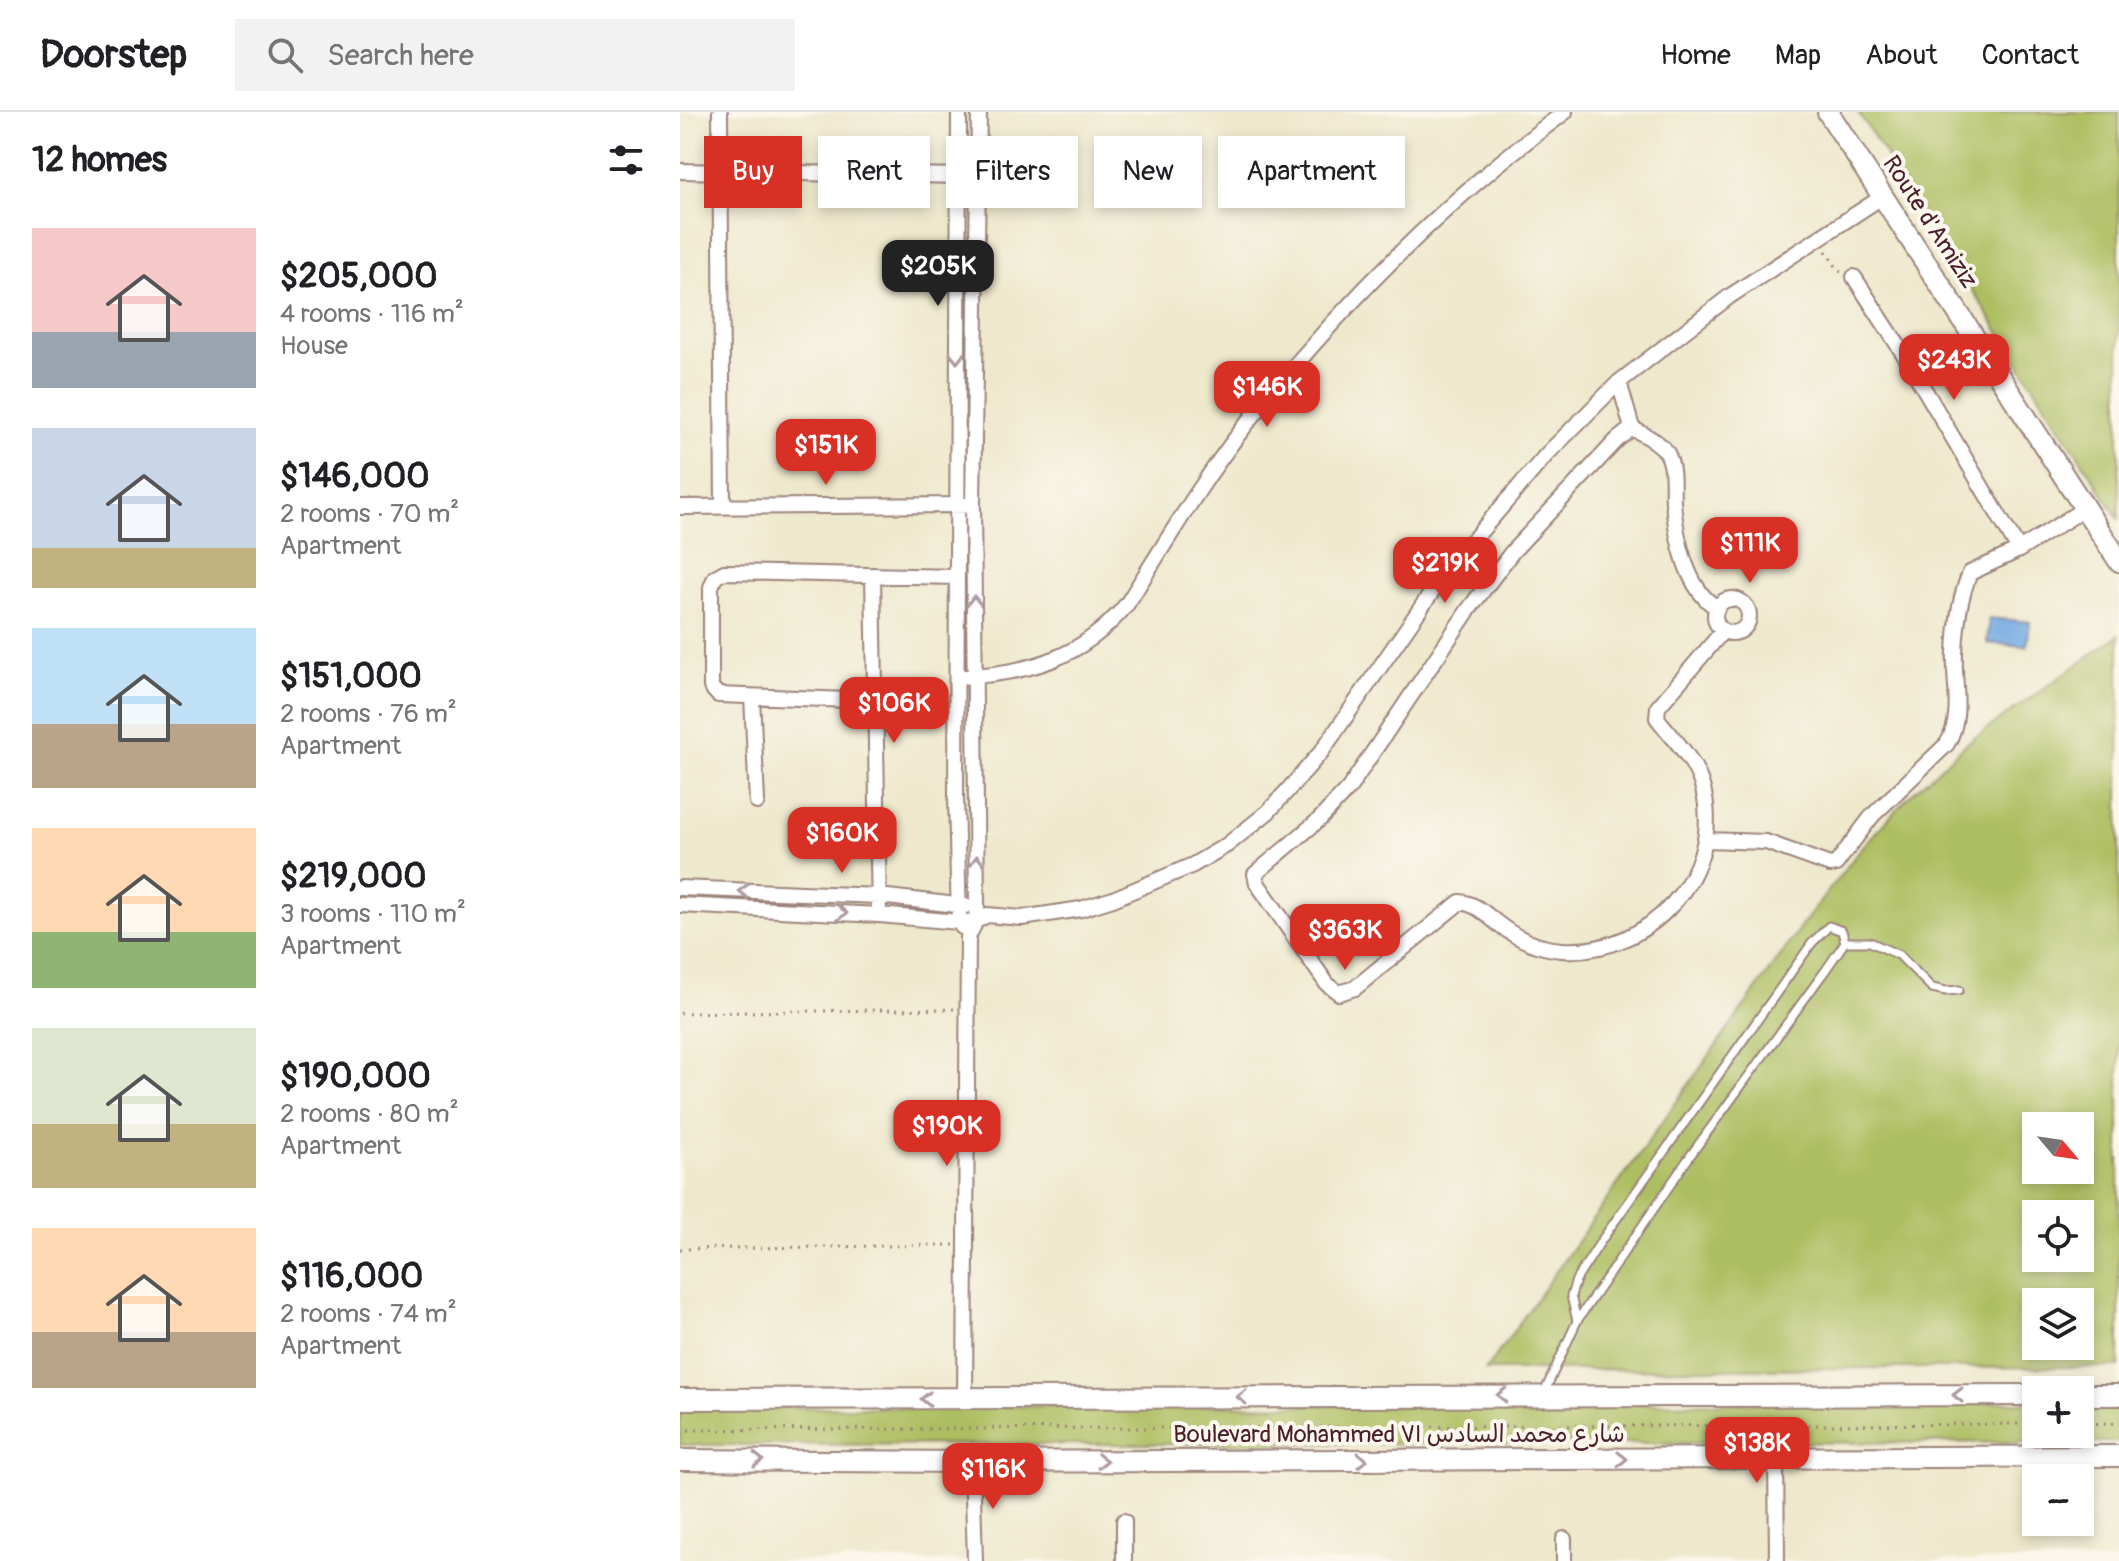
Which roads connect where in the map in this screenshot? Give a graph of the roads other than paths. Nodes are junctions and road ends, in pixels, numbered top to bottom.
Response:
1 (720, 112) edge
2 (959, 112) edge
3 (979, 112) edge
4 (1565, 112) edge
5 (1828, 112) edge
6 (720, 136) edge
7 (958, 136) edge
8 (978, 136) edge
9 (680, 171) edge
10 (704, 171) edge
11 (802, 173) edge
12 (946, 176) edge
13 (1882, 197) junction
14 (719, 208) edge
15 (957, 208) edge
16 (977, 208) edge
17 (1854, 277) road end
18 (1619, 382) junction
19 (1632, 428) junction
20 (973, 504) junction
21 (956, 505) junction
22 (680, 507) edge
23 (723, 507) junction
24 (2084, 509) junction
25 (2019, 550) junction
26 (2119, 561) edge
27 (873, 575) junction
28 (957, 577) junction
29 (1717, 608) junction
30 (1723, 631) junction
31 (957, 677) junction
32 (975, 677) junction
33 (752, 697) junction
34 (874, 701) junction
35 (757, 802) dead end
36 (1706, 840) junction
37 (680, 888) edge
38 (879, 896) junction
39 (680, 905) edge
40 (959, 905) junction
41 (879, 915) junction
42 (980, 915) junction
43 (959, 922) junction
44 (968, 937) junction
45 (1845, 942) junction
46 (1959, 990) dead end
47 (1577, 1321) junction
48 (1544, 1395) junction
49 (2022, 1395) edge
50 (2094, 1395) edge
51 (2119, 1395) edge
52 (680, 1399) edge
53 (965, 1399) junction
54 (2119, 1456) edge
55 (1776, 1458) junction
56 (680, 1460) edge
57 (972, 1462) junction
58 (1124, 1521) dead end
59 (1564, 1539) dead end
60 (975, 1561) edge
61 (1124, 1561) edge
62 (1564, 1561) edge
63 (1777, 1561) edge

1 - 6 street
2 - 7 street
3 - 8 street
4 - 32 street
5 - 13 main road, Route d'Amiziz
9 - 10 street
11 - 12 street
13 - 18 street
13 - 24 main road, Route d'Amiziz
14 - 23 street
15 -> 21 street
16 - 20 street
17 - 25 street
18 - 19 street
18 - 42 street
19 - 29 street
19 - 36 street
20 - 21 street
32 -> 20 street
21 - 23 street
21 - 28 street
22 - 23 street
24 - 25 street
24 - 26 main road, Route d'Amiziz
25 - 36 street
27 - 28 street
27 - 33 street
27 - 34 street
28 - 31 street
29 - 30 street
29 - 30 street
30 - 36 street
31 - 32 street
31 - 40 street
42 -> 32 street
33 - 34 street
33 - 35 street
34 - 38 street
38 -> 37 street
38 - 40 street
38 - 41 street
39 -> 41 street
40 - 42 street
40 - 43 street
41 - 43 street
42 - 43 street
42 - 44 street
43 - 44 street
44 - 53 street
45 - 46 lane
45 - 47 lane
45 - 47 lane
47 - 48 lane
49 -> 48 main road, Boulevard Mohammed VI شارع محمد السادس
48 -> 53 main road, Boulevard Mohammed VI شارع محمد السادس
50 - 51 main road
53 -> 52 main road, Boulevard Mohammed VI شارع محمد السادس
54 - 55 main road, Boulevard Mohammed VI شارع محمد السادس
57 -> 55 main road, Boulevard Mohammed VI شارع محمد السادس
55 - 63 street
56 -> 57 main road, Boulevard Mohammed VI شارع محمد السادس
57 - 60 street
58 - 61 street
59 - 62 street

